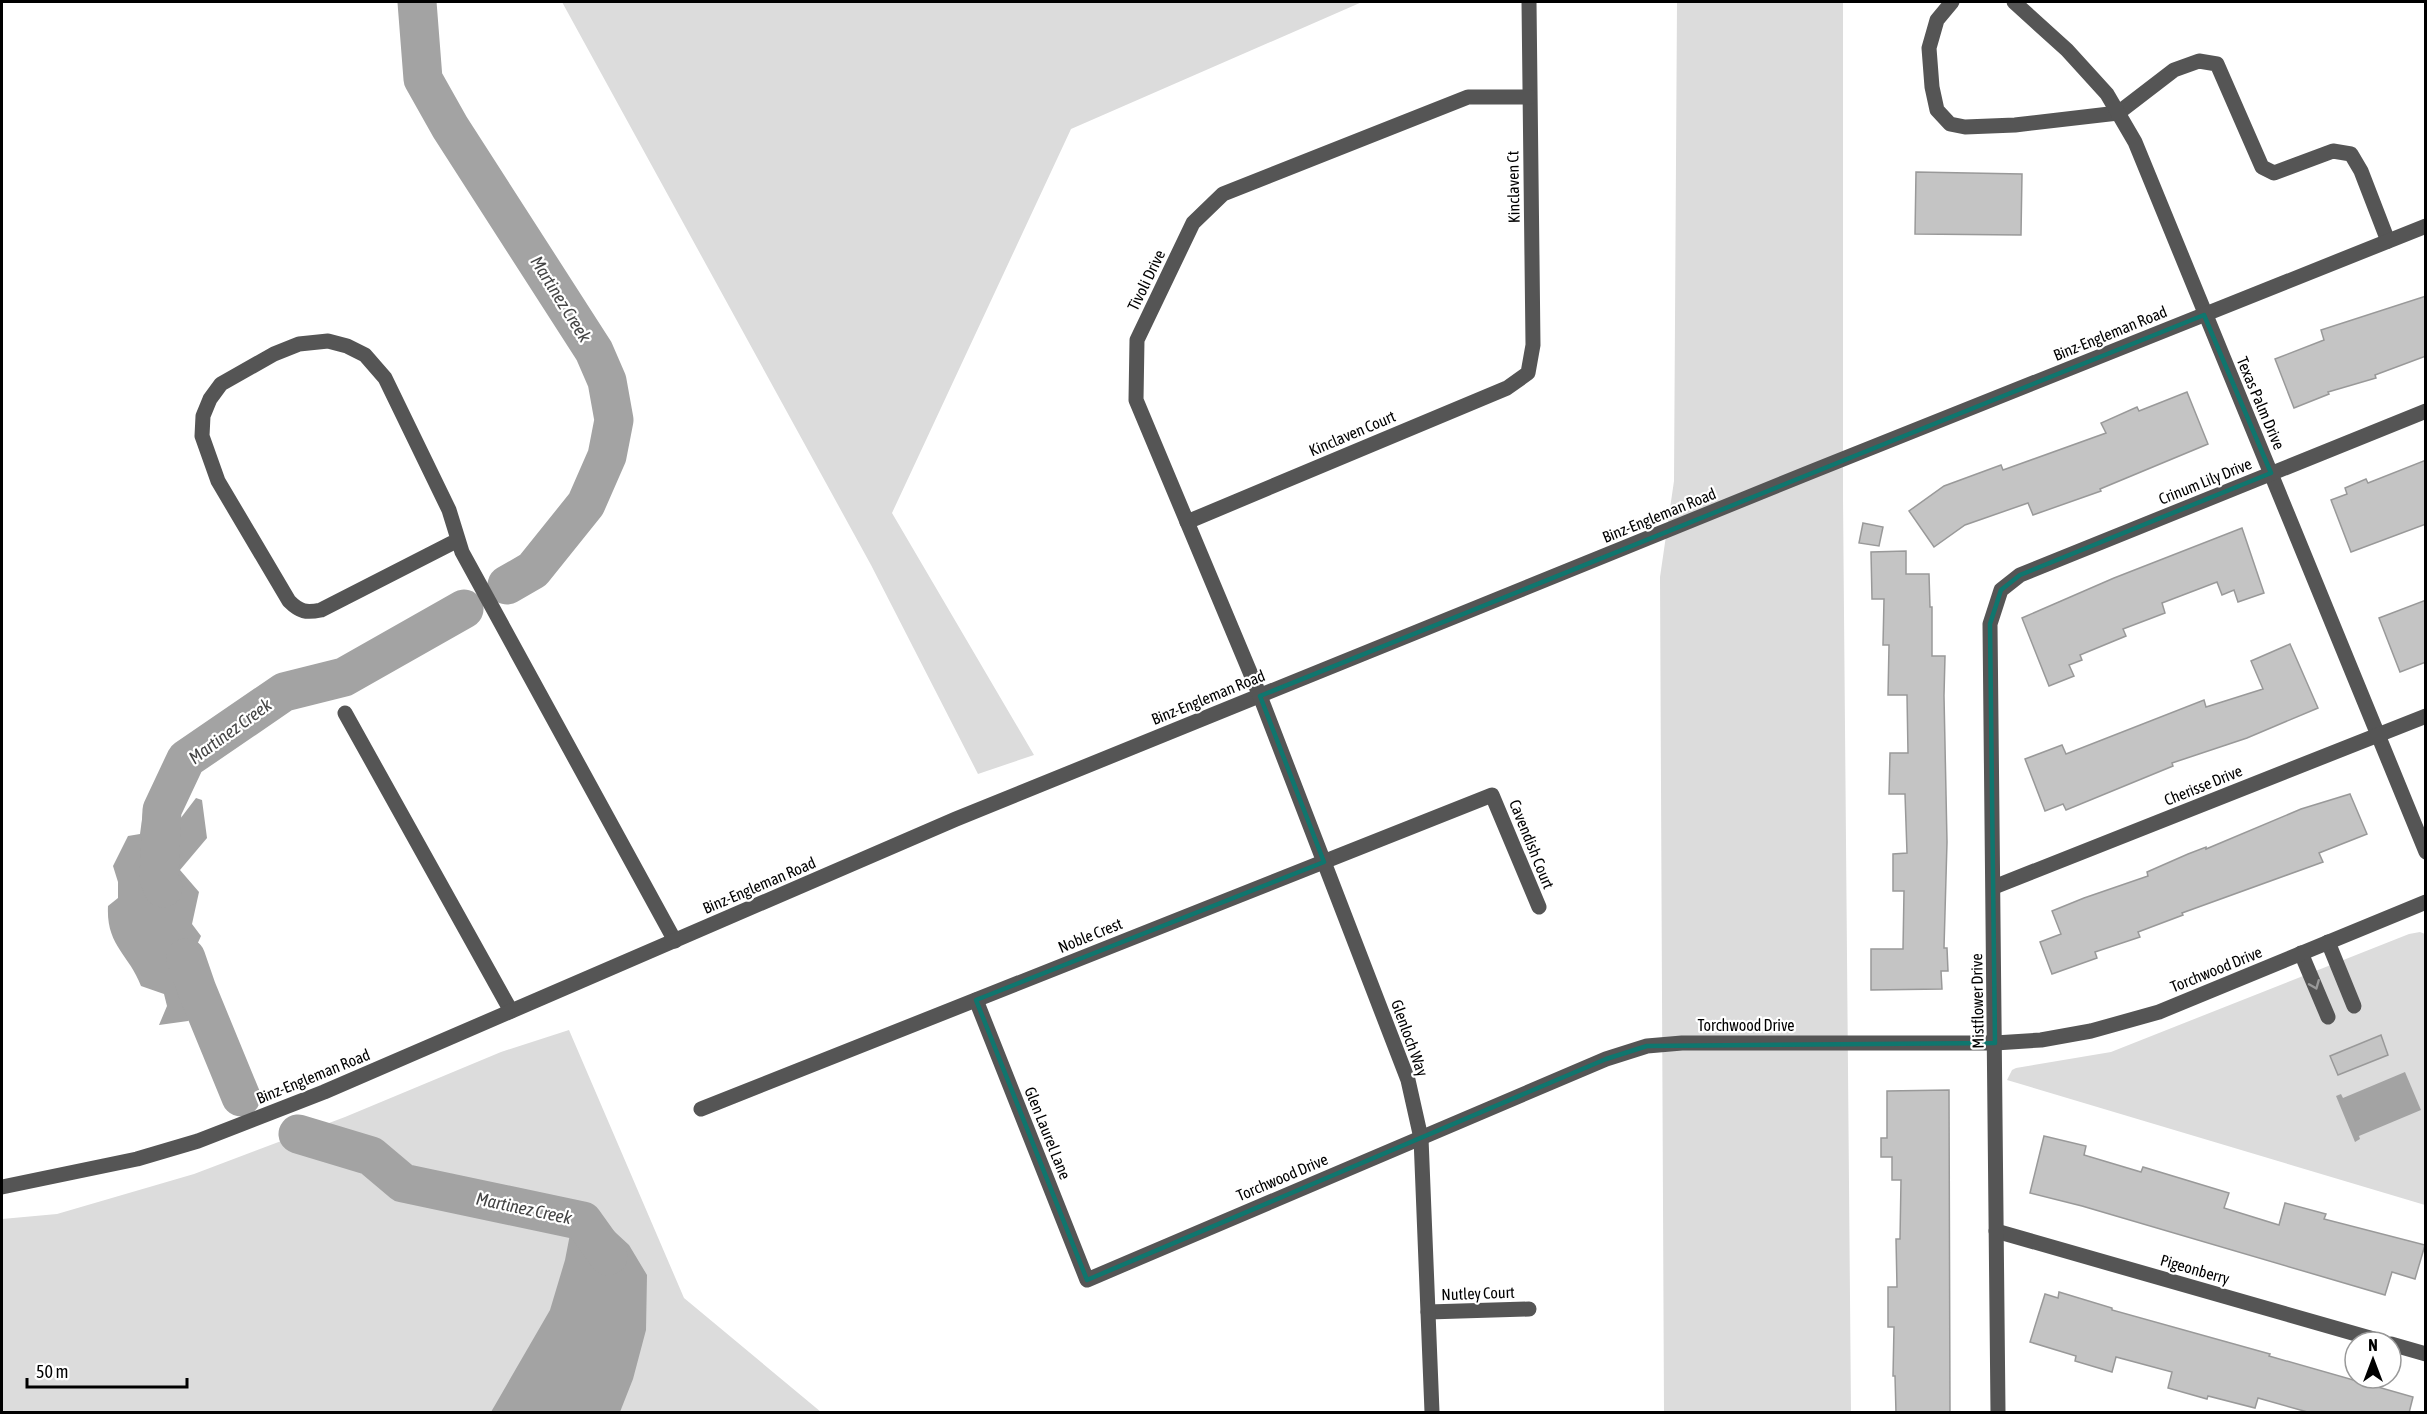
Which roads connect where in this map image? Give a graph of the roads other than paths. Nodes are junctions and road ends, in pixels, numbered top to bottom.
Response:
1 (1529, 2) edge
2 (1952, 2) edge
3 (2014, 2) edge
4 (1529, 97) junction
5 (2118, 113) junction
6 (2426, 226) edge
7 (2388, 241) junction
8 (2204, 315) junction
9 (1528, 372) joint
10 (2426, 411) edge
11 (2271, 473) junction
12 (1187, 522) junction
13 (458, 540) junction
14 (2001, 590) joint
15 (1260, 696) junction
16 (345, 713) dead end
17 (2426, 716) edge
18 (2378, 735) junction
19 (1492, 795) joint
20 (2426, 852) edge
21 (1324, 862) junction
22 (1994, 887) junction
23 (2426, 902) edge
24 (1539, 907) dead end
25 (675, 940) junction
26 (2328, 942) junction
27 (2301, 953) junction
28 (976, 1000) junction
29 (2354, 1006) dead end
30 (512, 1011) junction
31 (2328, 1017) dead end
32 (1995, 1043) junction
33 (701, 1109) dead end
34 (1421, 1138) junction
35 (2, 1187) edge
36 (1996, 1231) junction
37 (1088, 1280) joint
38 (1529, 1309) dead end
39 (1428, 1312) junction
40 (2343, 1330) edge
41 (2403, 1347) edge
42 (2426, 1354) edge
43 (1432, 1413) edge
44 (1998, 1413) edge

1 - 4 street, Kinclaven Ct
2 - 5 street
3 - 5 street, Texas Palm Drive
4 - 9 street, Kinclaven Ct
4 - 12 street, Tivoli Drive
5 - 7 street
5 - 8 street, Texas Palm Drive
6 - 7 street, Binz-Engleman Road
7 - 8 street, Binz-Engleman Road
8 - 11 street, Texas Palm Drive
8 - 15 street, Binz-Engleman Road
9 - 12 street, Kinclaven Court
10 - 11 street, Crinum Lily Drive
11 - 14 street, Crinum Lily Drive
11 - 18 street, Texas Palm Drive
12 - 15 street, Tivoli Drive
13 - 13 street
13 - 25 street
14 - 22 street, Mistflower Drive
15 - 21 street, Glenloch Way
15 - 25 street, Binz-Engleman Road
16 - 30 street
17 - 18 street, Cherisse Drive
18 - 20 street, Texas Palm Drive
18 - 22 street, Cherisse Drive
19 - 21 street, Noble Crest
19 - 24 street, Cavendish Court
21 - 28 street, Noble Crest
21 - 34 street, Glenloch Way
22 - 32 street, Mistflower Drive
23 - 26 street, Torchwood Drive
25 - 30 street, Binz-Engleman Road
26 - 27 street, Torchwood Drive
26 - 29 street
27 -> 31 street
27 - 32 street, Torchwood Drive
28 - 33 street, Noble Crest
28 - 37 street, Glen Laurel Lane
30 - 35 street, Binz-Engleman Road
32 - 34 street, Torchwood Drive
32 - 36 street, Mistflower Drive
34 - 37 street, Torchwood Drive
34 - 39 street, Glenloch Way
36 - 40 street, Pigeonberry
36 - 44 street, Mistflower Drive
38 - 39 street, Nutley Court
39 - 43 street, Glenloch Way
41 - 42 street

